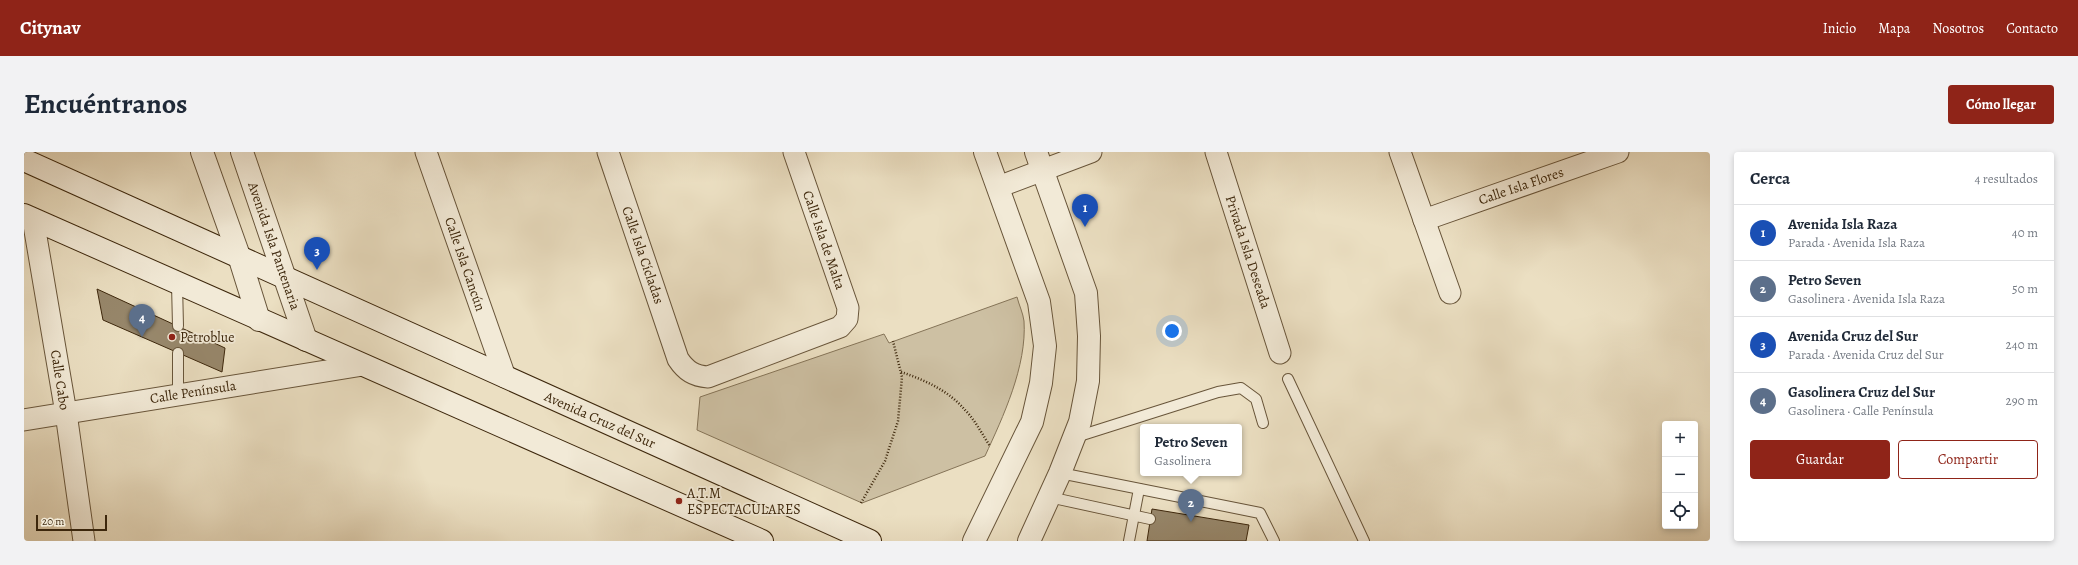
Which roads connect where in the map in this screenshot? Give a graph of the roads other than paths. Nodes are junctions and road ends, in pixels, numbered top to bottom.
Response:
1 (202, 152) edge
2 (242, 152) edge
3 (426, 152) edge
4 (608, 152) edge
5 (794, 152) edge
6 (985, 152) edge
7 (1091, 152) edge
8 (1216, 152) edge
9 (1400, 152) edge
10 (1618, 152) edge
11 (24, 160) edge
12 (1039, 161) edge
13 (998, 188) junction
14 (29, 217) edge
15 (1424, 220) junction
16 (239, 256) junction
17 (284, 277) junction
18 (177, 284) junction
19 (1450, 292) dead end
20 (259, 320) junction
21 (178, 326) dead end
22 (840, 327) joint
23 (306, 340) junction
24 (178, 353) dead end
25 (1280, 353) dead end
26 (363, 365) junction
27 (505, 377) junction
28 (1288, 379) dead end
29 (178, 394) junction
30 (66, 413) junction
31 (24, 420) edge
32 (1263, 423) dead end
33 (1074, 438) junction
34 (1060, 473) junction
35 (1139, 489) junction
36 (1049, 497) junction
37 (1133, 516) junction
38 (1150, 520) dead end
39 (84, 541) edge
40 (762, 541) edge
41 (870, 541) edge
42 (974, 541) edge
43 (1029, 541) edge
44 (1129, 541) edge
45 (1274, 541) edge
46 (1364, 541) edge

1 - 16 main road
2 - 17 main road, Avenida Isla Pantenaria
3 - 27 street, Calle Isla Cancún
4 - 22 street, Calle Isla Cícladas
5 - 22 street, Calle Isla de Malta
6 - 13 main road
7 - 12 street
8 - 25 street, Privada Isla Deseada
9 - 15 street
10 - 15 street, Calle Isla Flores
11 - 16 main road, Avenida Cruz del Sur
12 - 13 street
12 - 33 main road
13 - 42 main road
14 - 18 main road
14 - 30 street, Calle Cabo
15 - 19 street
16 - 17 main road, Avenida Cruz del Sur
16 - 20 main road
17 - 23 main road, Avenida Isla Pantenaria
17 - 27 main road, Avenida Cruz del Sur
18 - 20 main road
18 - 21 lane
20 - 23 main road
23 - 26 main road
24 - 29 lane
26 - 29 street, Calle Península
26 - 40 main road
27 - 41 main road, Avenida Cruz del Sur
28 - 46 lane
29 - 30 street, Calle Península
30 - 31 street, Calle Península
30 - 39 street, Calle Cabo
32 - 33 lane
33 - 34 main road
34 - 35 lane
34 - 36 main road
35 - 37 lane
35 - 45 lane
36 - 37 lane
36 - 43 main road
37 - 38 lane
37 - 44 lane

